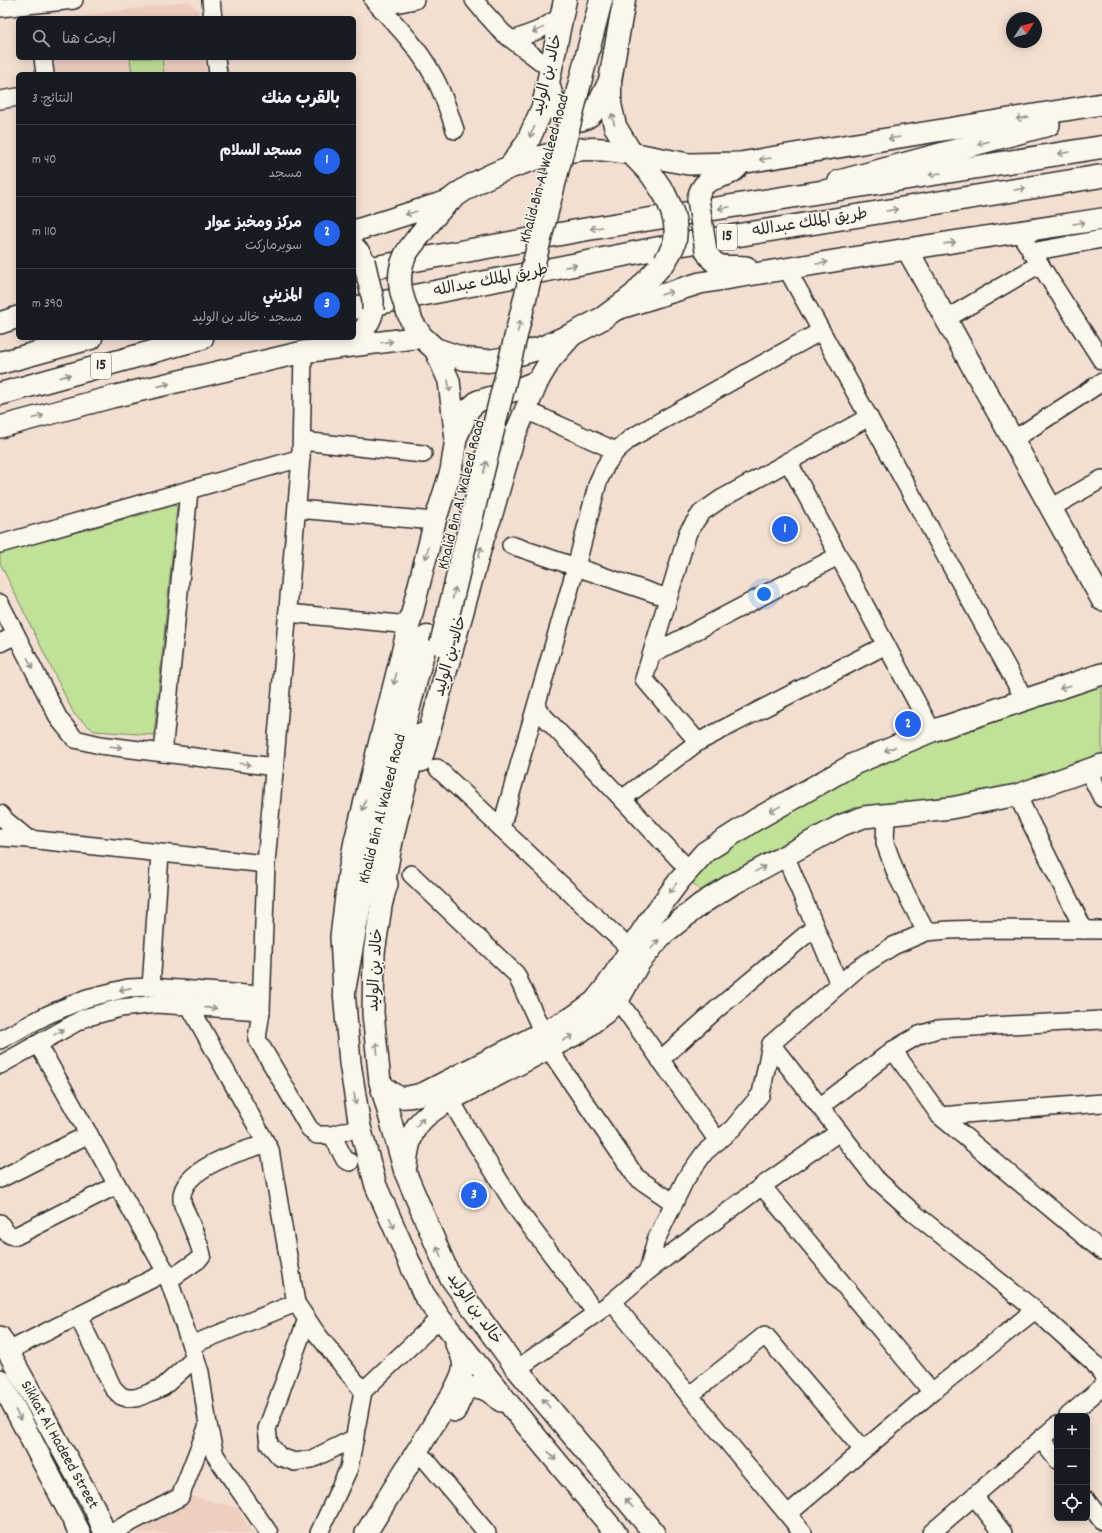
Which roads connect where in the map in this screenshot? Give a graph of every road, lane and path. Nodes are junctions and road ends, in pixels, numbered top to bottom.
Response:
1 (74, 0) edge
2 (211, 0) edge
3 (415, 0) edge
4 (474, 0) edge
5 (587, 0) edge
6 (601, 0) edge
7 (624, 0) edge
8 (376, 3) edge
9 (0, 8) edge
10 (33, 8) edge
11 (563, 8) edge
12 (212, 16) edge
13 (512, 40) junction
14 (43, 60) edge
15 (216, 60) edge
16 (45, 72) edge
17 (218, 72) edge
18 (550, 77) junction
19 (610, 81) junction
20 (16, 97) edge
21 (0, 100) edge
22 (1102, 104) edge
23 (1102, 112) edge
24 (455, 130) dead end
25 (1102, 147) edge
26 (631, 153) junction
27 (740, 162) junction
28 (510, 167) junction
29 (1102, 176) edge
30 (448, 201) junction
31 (756, 202) junction
32 (1102, 219) edge
33 (356, 230) edge
34 (1019, 232) junction
35 (1102, 239) edge
36 (907, 249) junction
37 (1035, 258) junction
38 (357, 260) edge
39 (787, 269) junction
40 (763, 273) junction
41 (364, 309) edge
42 (616, 309) junction
43 (16, 318) edge
44 (946, 319) junction
45 (0, 323) edge
46 (821, 331) junction
47 (573, 334) junction
48 (356, 336) edge
49 (424, 337) junction
50 (84, 340) edge
51 (195, 340) edge
52 (352, 340) edge
53 (337, 348) junction
54 (303, 352) junction
55 (1102, 361) edge
56 (0, 363) edge
57 (538, 381) junction
58 (1102, 382) edge
59 (0, 394) edge
60 (526, 410) junction
61 (869, 417) junction
62 (0, 427) edge
63 (456, 439) junction
64 (1013, 440) junction
65 (302, 441) junction
66 (616, 451) junction
67 (422, 454) dead end
68 (301, 458) junction
69 (788, 461) junction
70 (1102, 479) edge
71 (189, 490) junction
72 (1051, 508) junction
73 (297, 509) junction
74 (435, 520) junction
75 (0, 544) edge
76 (511, 545) dead end
77 (838, 556) junction
78 (576, 567) junction
79 (1101, 594) edge
80 (668, 598) junction
81 (0, 603) edge
82 (288, 613) junction
83 (409, 625) junction
84 (16, 635) junction
85 (434, 641) junction
86 (0, 643) edge
87 (886, 645) junction
88 (652, 654) junction
89 (1102, 674) edge
90 (1025, 700) junction
91 (536, 708) junction
92 (932, 731) junction
93 (698, 742) junction
94 (163, 753) junction
95 (275, 767) junction
96 (1095, 767) edge
97 (437, 768) dead end
98 (1017, 795) junction
99 (1102, 798) edge
100 (622, 799) junction
101 (0, 814) edge
102 (886, 815) junction
103 (501, 828) junction
104 (0, 837) edge
105 (28, 839) junction
106 (160, 854) junction
107 (785, 855) junction
108 (266, 864) junction
109 (689, 870) junction
110 (411, 874) dead end
111 (382, 900) junction
112 (815, 927) junction
113 (1084, 930) junction
114 (1102, 930) edge
115 (926, 932) junction
116 (630, 949) junction
117 (839, 984) junction
118 (150, 987) junction
119 (180, 989) junction
120 (344, 991) junction
121 (618, 1000) junction
122 (261, 1003) junction
123 (189, 1006) junction
124 (1102, 1020) edge
125 (0, 1040) edge
126 (546, 1041) junction
127 (38, 1044) junction
128 (770, 1044) junction
129 (893, 1050) junction
130 (660, 1060) junction
131 (0, 1065) edge
132 (380, 1082) junction
133 (446, 1092) junction
134 (1102, 1103) edge
135 (820, 1107) junction
136 (940, 1116) junction
137 (360, 1127) junction
138 (839, 1132) junction
139 (89, 1134) junction
140 (332, 1135) junction
141 (718, 1141) junction
142 (266, 1144) junction
143 (350, 1162) dead end
144 (405, 1172) junction
145 (0, 1179) edge
146 (117, 1185) junction
147 (762, 1186) junction
148 (674, 1203) junction
149 (0, 1223) edge
150 (1102, 1251) edge
151 (648, 1271) junction
152 (168, 1276) junction
153 (612, 1302) junction
154 (296, 1303) junction
155 (1034, 1310) junction
156 (596, 1313) junction
157 (78, 1316) junction
158 (440, 1318) junction
159 (307, 1319) junction
160 (4, 1344) edge
161 (193, 1351) junction
162 (517, 1369) junction
163 (1102, 1374) edge
164 (0, 1380) edge
165 (1102, 1387) edge
166 (363, 1391) junction
167 (932, 1392) junction
168 (690, 1396) junction
169 (1072, 1413) edge
170 (518, 1416) junction
171 (208, 1424) junction
172 (1054, 1428) edge
173 (355, 1438) junction
174 (1041, 1439) junction
175 (862, 1450) junction
176 (1054, 1456) edge
177 (426, 1460) junction
178 (974, 1496) junction
179 (1090, 1505) edge
180 (788, 1514) junction
181 (1102, 1521) edge
182 (80, 1533) edge
183 (105, 1533) edge
184 (110, 1533) edge
185 (269, 1533) edge
186 (319, 1533) edge
187 (366, 1533) edge
188 (381, 1533) edge
189 (487, 1533) edge
190 (616, 1533) edge
191 (654, 1533) edge
192 (804, 1533) edge
193 (931, 1533) edge
194 (1003, 1533) edge

1 - 10 street
2 - 12 street
3 - 8 street
4 - 13 street
5 - 85 highway, Khalid Bin Al Waleed Road
85 -> 6 highway, Khalid Bin Al Waleed Road, bridge
7 - 19 highway, خالد بن الوليد
8 - 24 street
9 - 10 street
11 -> 13 street
11 - 18 highway, خالد بن الوليد
13 - 18 street
14 - 16 street
15 - 17 street
18 - 19 highway
18 -> 28 highway, خالد بن الوليد
26 -> 19 highway, خالد بن الوليد
20 - 21 street
22 -> 27 main road
23 -> 31 main road
25 -> 31 highway, طريق الملك عبدالله / 15
26 - 27 main road
26 - 28 highway, خالد بن الوليد
26 - 42 highway, خالد بن الوليد, bridge
27 - 40 main road, bridge
28 - 30 highway, خالد بن الوليد
41 -> 29 highway, طريق الملك عبدالله / 15
30 -> 33 main road
30 - 49 highway, خالد بن الوليد, bridge
31 -> 38 highway, طريق الملك عبدالله / 15
34 -> 32 main road
36 -> 34 main road
34 - 37 street
35 - 37 street
39 -> 36 main road
36 - 44 main road
37 - 44 street
37 - 55 street
38 - 41 main road, bridge
39 - 40 main road
39 - 46 street
42 -> 40 main road
41 - 48 main road
42 - 47 highway, خالد بن الوليد
43 - 45 main road
44 - 64 main road
46 - 61 street
46 - 66 street
47 - 49 highway, خالد بن الوليد
47 - 57 main road, خالد بن الوليد
53 -> 49 main road
49 -> 63 main road, خالد بن الوليد
50 - 56 highway, 15
59 -> 51 highway, 15
52 - 53 main road
53 - 54 main road
62 -> 54 main road
54 - 65 street
57 - 60 main road, خالد بن الوليد
57 - 63 main road
58 - 64 street
60 - 66 street
111 -> 60 main road, خالد بن الوليد
61 - 69 street
61 - 90 street
63 - 74 main road, خالد بن الوليد
64 - 72 main road
65 - 67 street
65 - 68 street
66 - 78 street
68 - 71 street
68 - 73 street
69 - 77 street
69 - 80 street
70 - 72 street
71 - 75 street
71 - 94 street
72 - 79 main road
73 - 74 street
73 - 82 street
74 -> 83 main road, خالد بن الوليد
76 - 78 street
77 - 87 street
77 - 88 street
78 - 80 street
78 - 91 street
80 - 88 street
81 - 84 street
82 - 83 street
82 - 95 street
83 -> 120 main road, خالد بن الوليد
84 - 86 street
84 -> 94 street
85 - 111 highway, Khalid Bin Al Waleed Road
85 - 120 highway, Khalid Bin Al Waleed Road
87 - 92 street
87 - 93 street
88 - 93 street
89 -> 90 main road
90 - 92 main road
91 - 100 street
91 - 103 street
92 -> 109 main road
93 - 100 street
94 -> 95 street
95 - 108 street
96 - 98 main road
96 - 99 street
97 - 103 street
98 - 102 main road
98 - 113 street
100 - 109 street
101 - 105 street
102 - 107 main road
102 - 115 street
103 - 116 street
104 - 105 street
105 - 106 street
106 - 108 street
106 - 118 street
107 - 112 street
121 -> 107 main road
108 - 122 street
109 -> 116 main road
110 - 126 street
132 -> 111 main road, خالد بن الوليد
112 - 117 street
112 - 130 street
113 - 114 street
113 - 115 street
115 - 117 street
116 - 126 main road
117 - 128 street
118 - 119 street
118 -> 125 street
119 - 122 street
119 - 123 street
120 -> 137 main road, خالد بن الوليد
126 -> 121 main road
121 - 130 street
123 -> 122 street
122 - 140 street
127 -> 123 street
123 - 142 street
124 - 129 street
126 - 133 main road
126 - 148 street
127 - 131 street
127 - 139 street
128 - 135 street
128 - 141 street
129 - 135 street
129 - 136 street
130 - 141 street
132 - 133 main road
132 - 144 main road, خالد بن الوليد
144 -> 133 main road
133 - 156 street
134 - 136 street
135 - 138 street
136 - 150 street
137 - 140 street
137 -> 158 main road, خالد بن الوليد
138 - 147 street
138 - 155 street
139 - 145 street
139 - 146 street
140 - 143 street
141 - 148 street
142 - 152 street
142 - 154 street
162 -> 144 main road, خالد بن الوليد
146 - 149 street
146 - 152 street
147 - 151 street
147 - 167 street
148 - 151 street
151 - 153 street
152 - 157 street
152 - 161 street
153 - 156 street
153 - 168 street
154 - 159 street
154 - 161 street
155 - 163 street
155 - 167 street
156 - 162 street
157 - 160 street
157 - 161 street
158 - 166 street
158 - 170 main road, خالد بن الوليد
158 - 187 main road
159 - 166 street
159 - 173 street
160 - 183 main road, Sikkat Al Hadeed Street
161 - 171 street
191 -> 162 main road, خالد بن الوليد
164 -> 182 main road, Sikkat Al Hadeed Street
165 - 169 street
166 - 173 street
167 - 175 street
168 - 175 street
168 - 180 street
170 - 177 main road
170 -> 190 main road, خالد بن الوليد
171 - 184 street
171 - 185 street
172 - 174 street
173 - 186 street
174 - 176 street
174 - 178 street
175 - 180 street
177 - 188 main road
177 - 189 street
178 - 193 street
178 - 194 street
179 - 181 street
180 - 192 street

